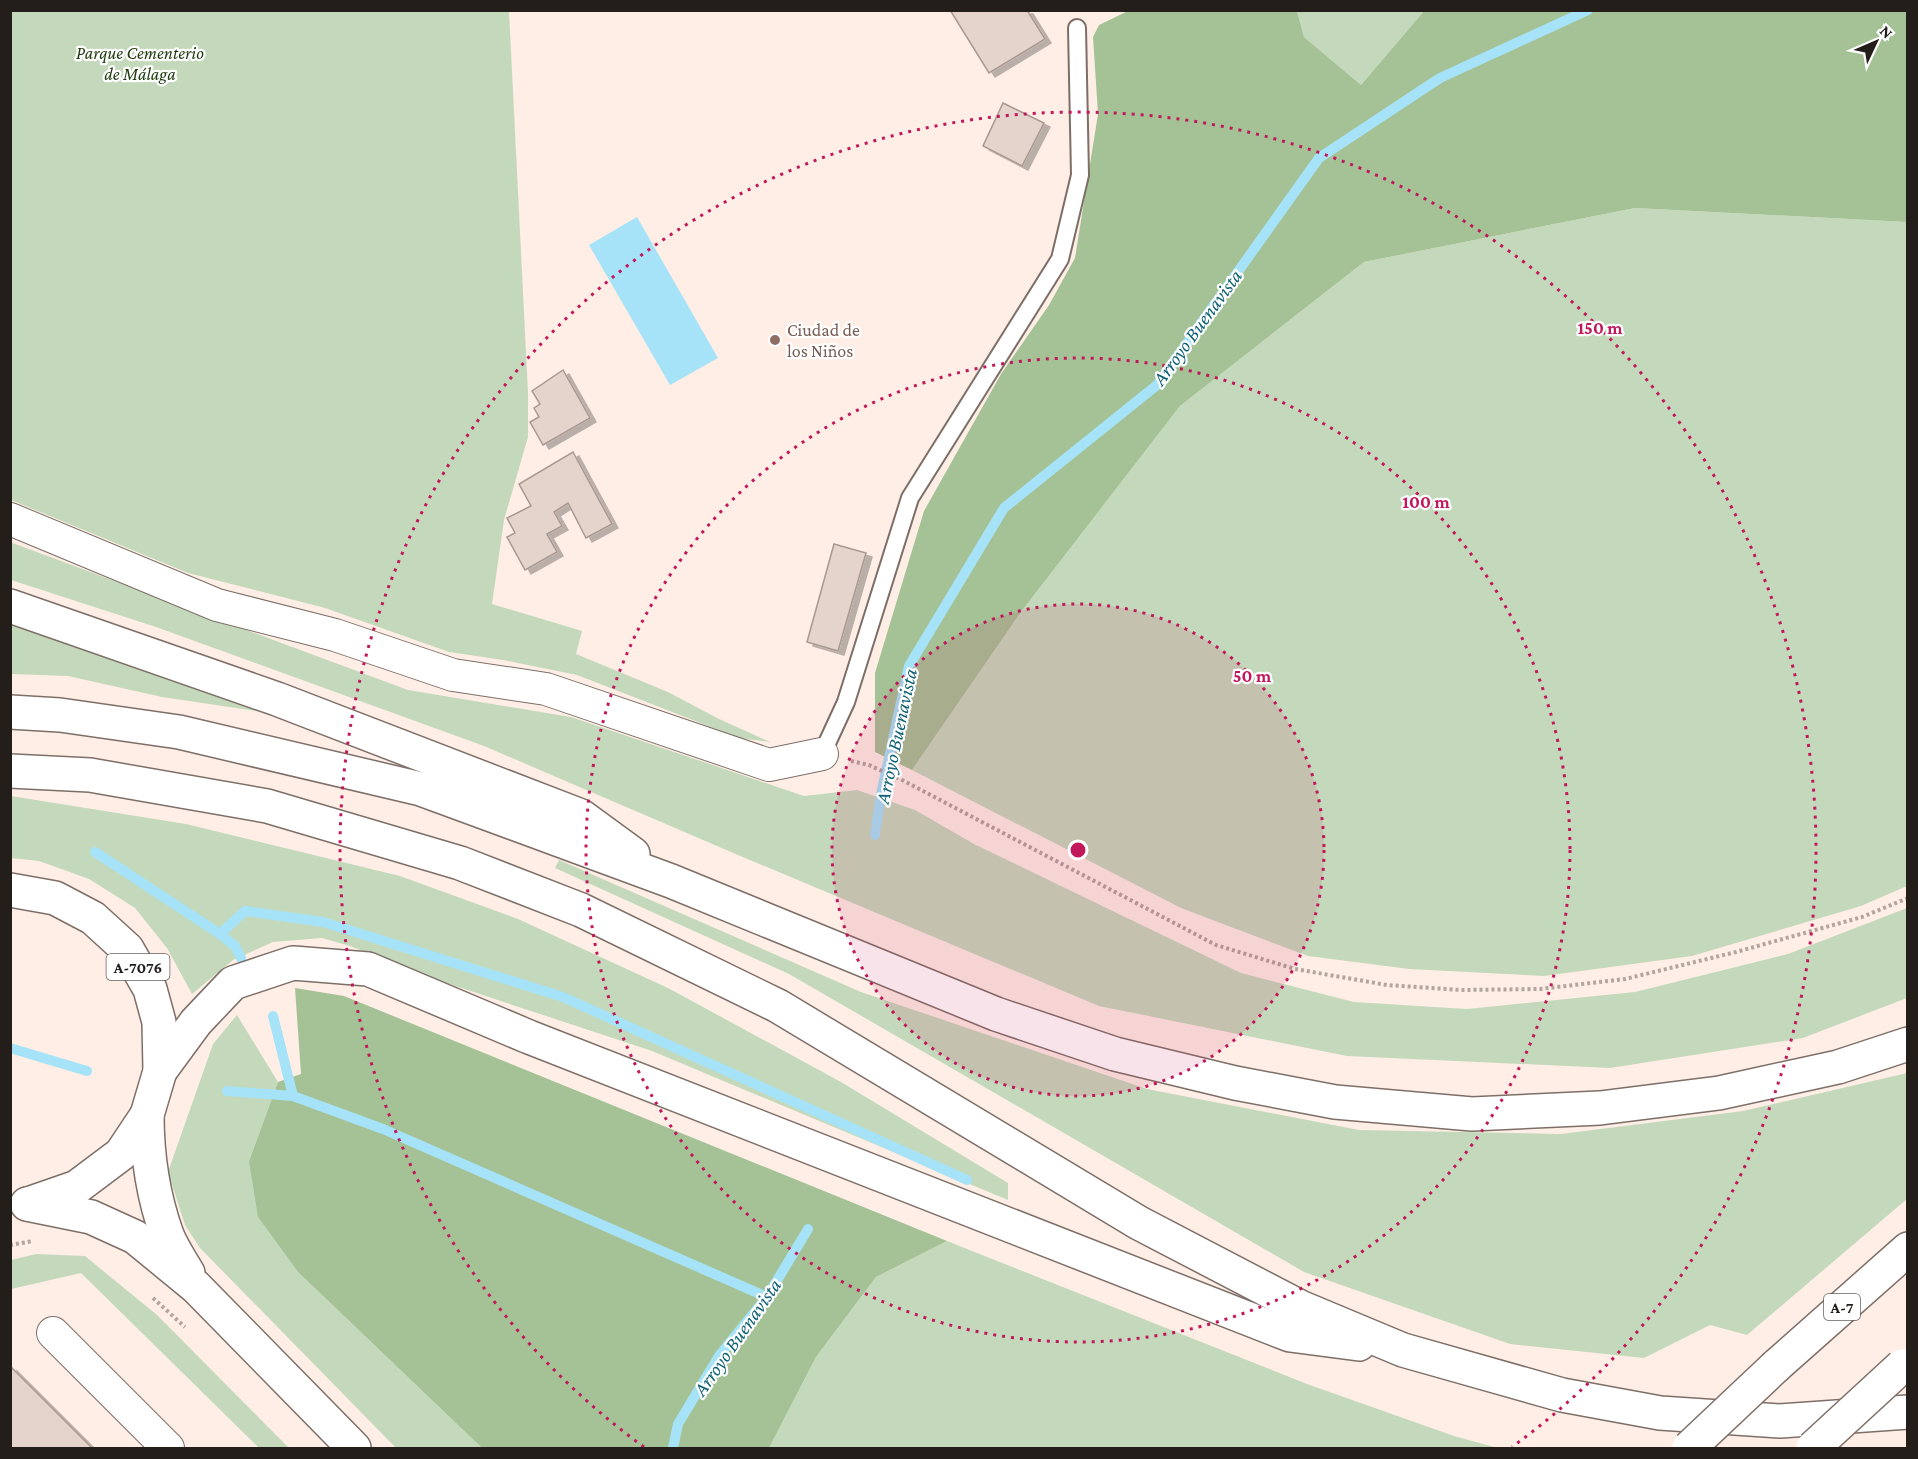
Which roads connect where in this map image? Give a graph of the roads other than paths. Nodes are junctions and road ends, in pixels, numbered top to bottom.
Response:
1 (1077, 28) dead end
2 (10, 519) edge
3 (10, 606) edge
4 (10, 712) edge
5 (822, 754) joint
6 (10, 771) edge
7 (671, 881) junction
8 (10, 890) edge
9 (1908, 1044) edge
10 (160, 1071) junction
11 (147, 1116) junction
12 (19, 1203) edge
13 (1908, 1249) edge
14 (196, 1287) junction
15 (53, 1333) dead end
16 (1403, 1350) junction
17 (1905, 1364) edge
18 (1908, 1412) edge
19 (168, 1449) edge
20 (354, 1449) edge
21 (1689, 1449) edge
22 (1813, 1449) edge

1 - 5 lane
2 - 5 street
3 - 7 main road
4 - 7 main road
6 - 16 main road
7 - 9 main road
8 - 10 main road, A-7076
10 - 11 main road, A-7076
10 - 16 main road
11 - 12 main road, A-7076
11 - 14 main road, A-7076
12 - 14 main road, A-7076
13 - 21 main road, A-7, bridge
14 - 20 main road, A-7076
15 - 19 street
16 - 18 main road
17 - 22 main road, bridge

